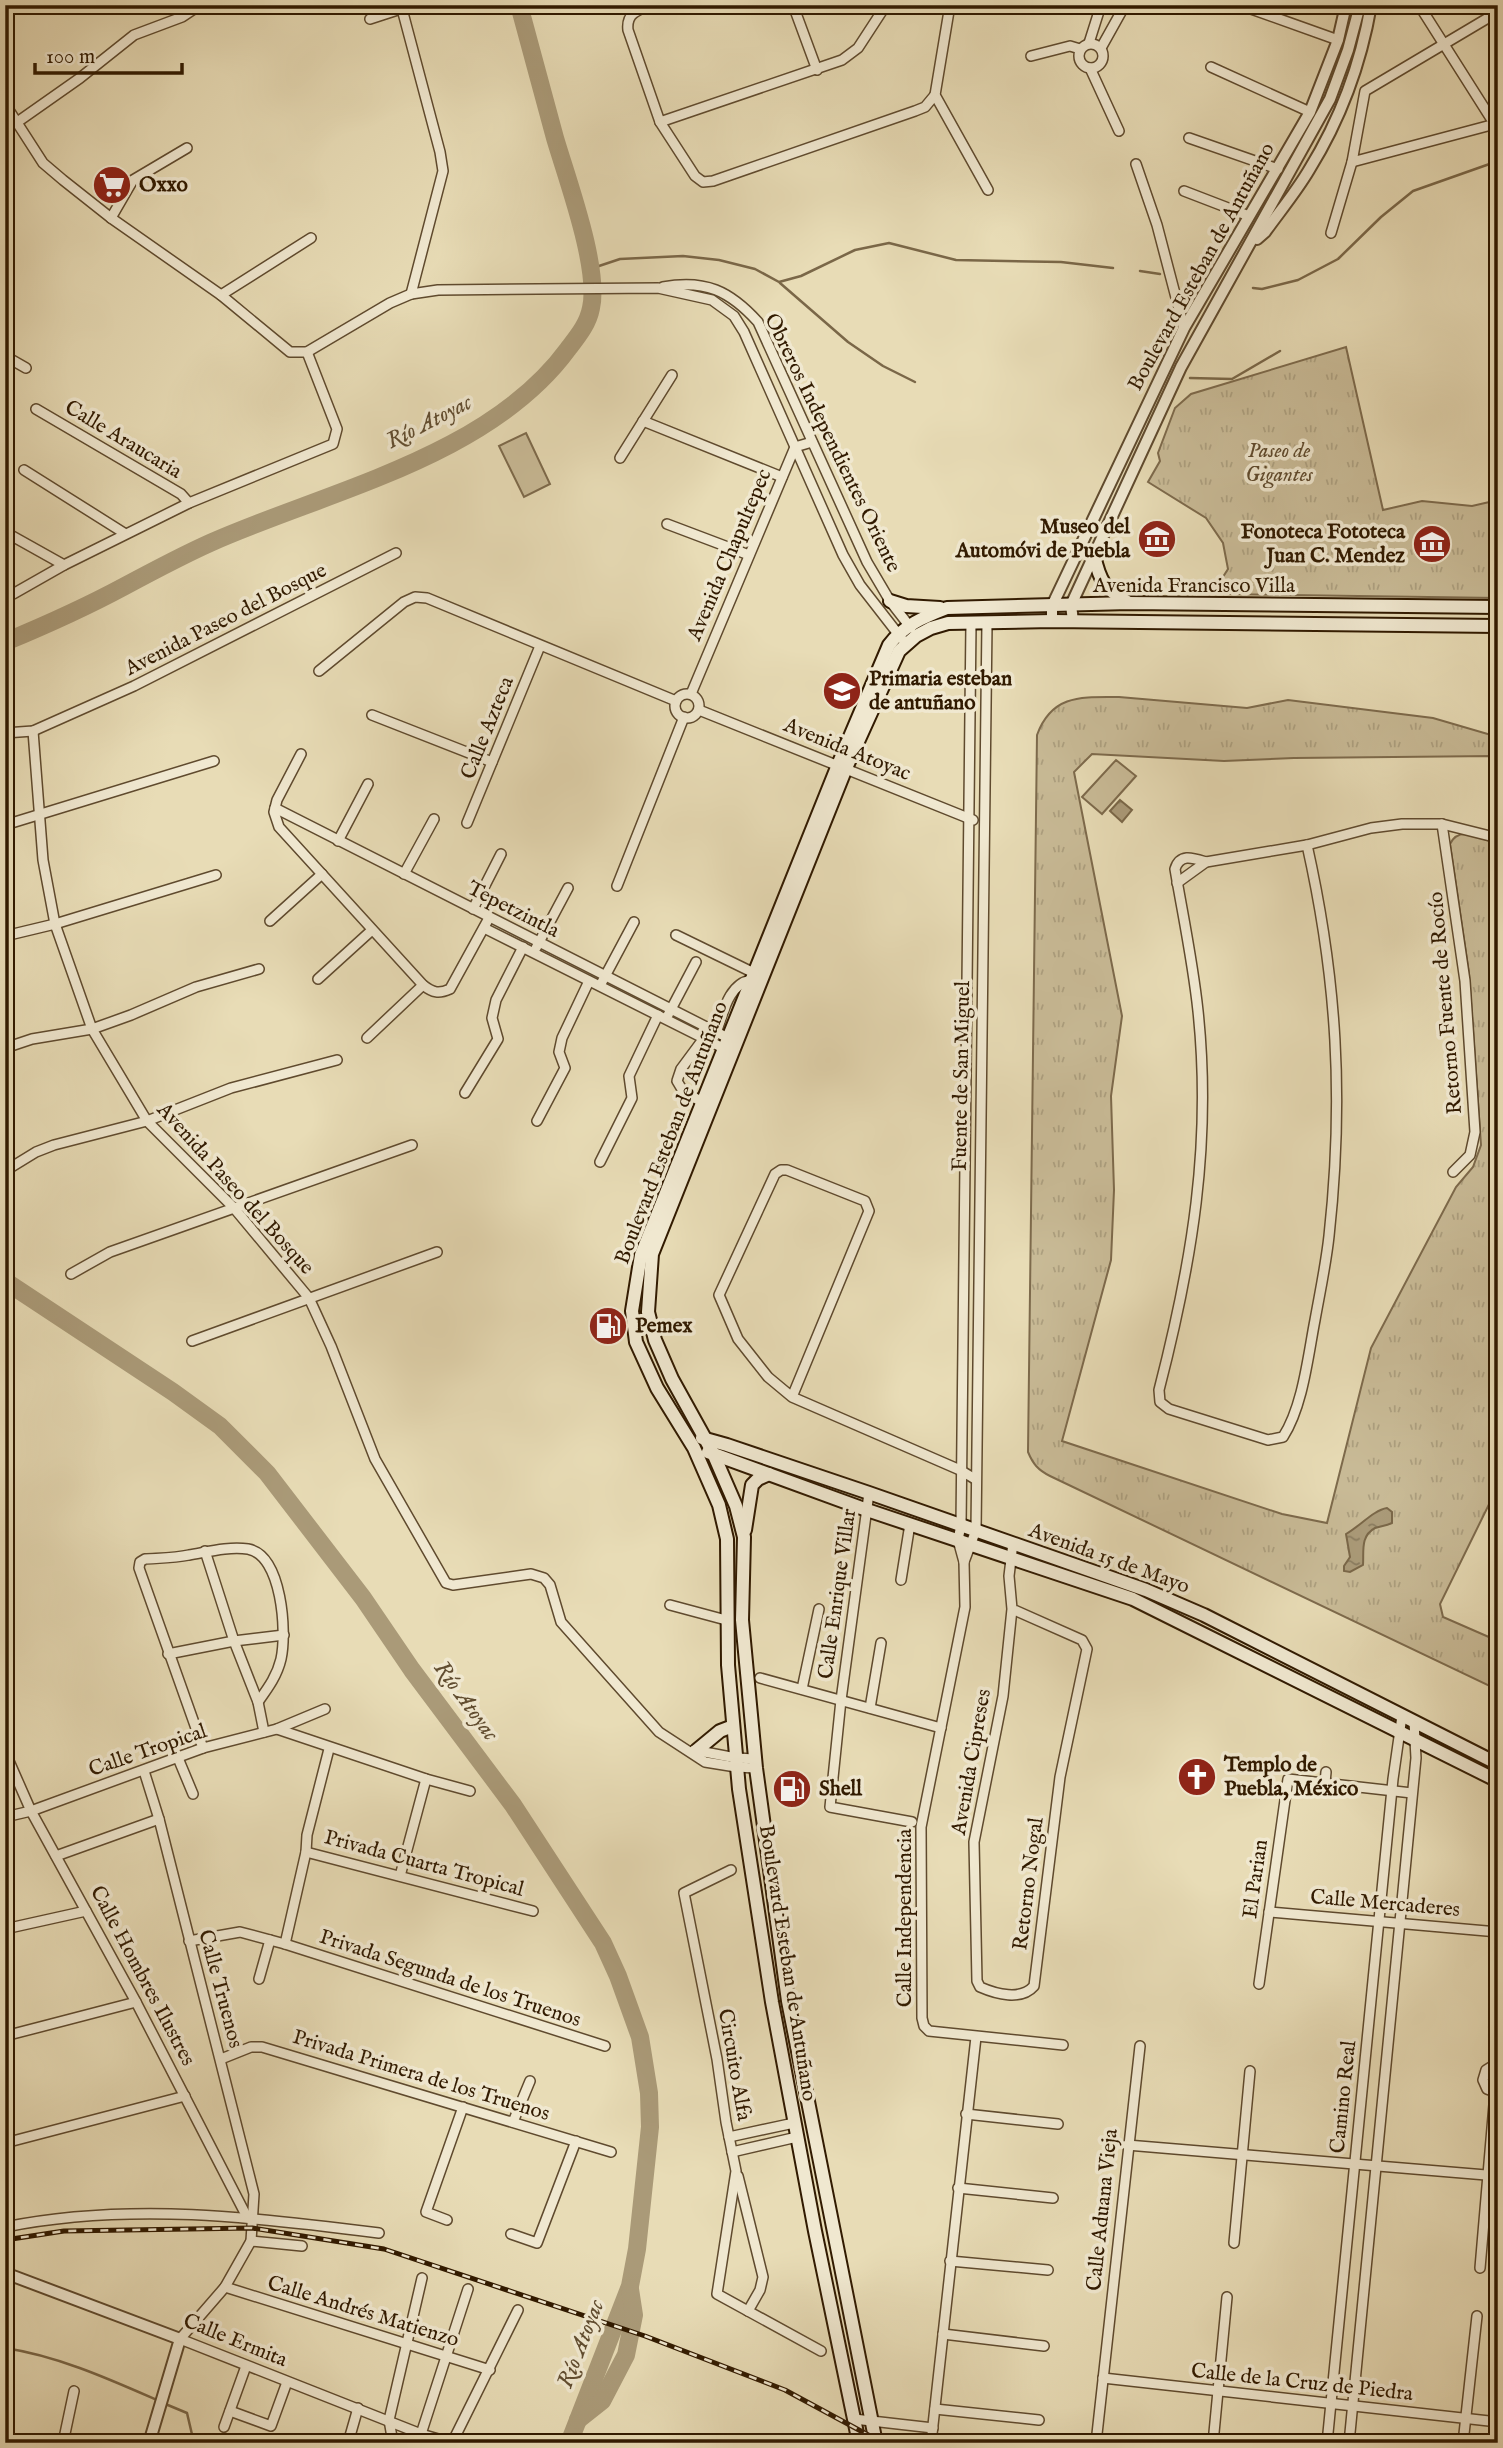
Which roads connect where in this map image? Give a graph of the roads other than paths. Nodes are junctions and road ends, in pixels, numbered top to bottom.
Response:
1 (200, 5) edge
2 (413, 5) edge
3 (652, 5) edge
4 (793, 5) edge
5 (886, 5) edge
6 (950, 5) edge
7 (1101, 5) edge
8 (1125, 5) edge
9 (1240, 5) edge
10 (1346, 5) edge
11 (1360, 5) edge
12 (1371, 5) edge
13 (1419, 5) edge
14 (402, 9) junction
15 (1498, 12) edge
16 (370, 19) dead end
17 (1338, 40) junction
18 (1089, 43) junction
19 (1443, 43) junction
20 (1101, 48) junction
21 (1080, 50) junction
22 (1031, 56) dead end
23 (1211, 67) dead end
24 (1090, 68) junction
25 (817, 70) junction
26 (935, 95) junction
27 (5, 104) edge
28 (1310, 112) junction
29 (660, 122) junction
30 (16, 123) junction
31 (1496, 127) edge
32 (1119, 131) dead end
33 (1189, 138) dead end
34 (187, 148) dead end
35 (1352, 162) junction
36 (1136, 164) dead end
37 (1278, 169) junction
38 (988, 190) dead end
39 (1184, 191) dead end
40 (1249, 216) junction
41 (111, 218) junction
42 (1331, 233) dead end
43 (311, 238) dead end
44 (1249, 245) junction
45 (658, 288) junction
46 (411, 294) junction
47 (221, 295) junction
48 (1184, 328) junction
49 (307, 352) junction
50 (5, 356) edge
51 (26, 368) dead end
52 (672, 375) dead end
53 (36, 409) dead end
54 (643, 421) junction
55 (812, 442) junction
56 (795, 447) junction
57 (620, 457) dead end
58 (24, 470) dead end
59 (782, 477) junction
60 (189, 503) junction
61 (667, 524) dead end
62 (5, 532) edge
63 (124, 533) junction
64 (396, 553) dead end
65 (749, 555) junction
66 (1094, 555) junction
67 (64, 565) junction
68 (5, 596) edge
69 (890, 601) junction
70 (1129, 603) junction
71 (1071, 605) junction
72 (1052, 606) junction
73 (1498, 607) edge
74 (947, 608) junction
75 (1052, 621) junction
76 (1073, 621) junction
77 (971, 622) junction
78 (986, 623) junction
79 (1498, 626) edge
80 (907, 634) junction
81 (540, 646) junction
82 (319, 671) dead end
83 (691, 694) junction
84 (676, 701) junction
85 (699, 710) junction
86 (372, 715) dead end
87 (684, 718) junction
88 (33, 731) junction
89 (5, 733) edge
90 (301, 754) dead end
91 (214, 761) dead end
92 (492, 762) junction
93 (842, 766) junction
94 (368, 784) dead end
95 (275, 808) junction
96 (38, 815) junction
97 (434, 819) dead end
98 (969, 819) junction
99 (467, 823) dead end
100 (983, 824) junction
101 (1442, 824) junction
102 (5, 825) edge
103 (1498, 838) edge
104 (338, 841) junction
105 (1307, 845) junction
106 (501, 854) dead end
107 (1206, 862) junction
108 (321, 874) junction
109 (404, 874) junction
110 (216, 875) dead end
111 (1177, 883) junction
112 (617, 886) dead end
113 (568, 888) dead end
114 (473, 909) junction
115 (489, 918) junction
116 (270, 921) dead end
117 (634, 922) dead end
118 (55, 925) junction
119 (484, 928) junction
120 (372, 930) junction
121 (5, 936) edge
122 (676, 936) dead end
123 (538, 943) junction
124 (523, 947) junction
125 (533, 953) junction
126 (696, 962) dead end
127 (259, 968) dead end
128 (753, 976) junction
129 (318, 979) dead end
130 (589, 981) junction
131 (602, 981) junction
132 (423, 985) junction
133 (665, 1015) junction
134 (92, 1029) junction
135 (367, 1038) dead end
136 (704, 1038) junction
137 (727, 1043) junction
138 (5, 1048) edge
139 (337, 1060) dead end
140 (465, 1093) dead end
141 (702, 1102) junction
142 (147, 1121) junction
143 (537, 1121) dead end
144 (412, 1146) dead end
145 (600, 1162) dead end
146 (5, 1171) edge
147 (1453, 1172) dead end
148 (234, 1208) junction
149 (437, 1252) dead end
150 (71, 1274) dead end
151 (309, 1298) junction
152 (192, 1341) dead end
153 (792, 1397) junction
154 (688, 1435) junction
155 (705, 1439) junction
156 (694, 1448) junction
157 (713, 1453) junction
158 (960, 1470) junction
159 (769, 1474) junction
160 (975, 1479) junction
161 (869, 1493) junction
162 (867, 1510) junction
163 (910, 1524) junction
164 (961, 1525) junction
165 (976, 1530) junction
166 (744, 1537) junction
167 (958, 1540) junction
168 (1013, 1544) junction
169 (972, 1545) junction
170 (205, 1551) junction
171 (1009, 1558) junction
172 (964, 1562) junction
173 (901, 1580) dead end
174 (670, 1605) dead end
175 (819, 1609) dead end
176 (1012, 1609) junction
177 (726, 1620) junction
178 (284, 1635) junction
179 (234, 1641) junction
180 (881, 1643) dead end
181 (168, 1654) junction
182 (760, 1678) dead end
183 (802, 1689) junction
184 (1368, 1699) junction
185 (841, 1700) junction
186 (258, 1702) junction
187 (870, 1708) junction
188 (325, 1709) dead end
189 (1361, 1712) junction
190 (1402, 1716) junction
191 (1414, 1722) junction
192 (733, 1726) junction
193 (941, 1728) junction
194 (277, 1729) junction
195 (264, 1732) junction
196 (1400, 1732) junction
197 (1416, 1740) junction
198 (203, 1748) junction
199 (329, 1749) junction
200 (691, 1749) junction
201 (5, 1752) edge
202 (1473, 1752) junction
203 (1397, 1754) junction
204 (178, 1758) junction
205 (1416, 1758) junction
206 (736, 1763) junction
207 (755, 1763) junction
208 (1498, 1764) edge
209 (1465, 1765) junction
210 (144, 1771) junction
211 (1326, 1772) dead end
212 (426, 1779) junction
213 (1498, 1781) edge
214 (1325, 1783) junction
215 (1392, 1790) junction
216 (470, 1791) dead end
217 (1412, 1793) junction
218 (194, 1794) dead end
219 (32, 1811) junction
220 (5, 1817) edge
221 (159, 1819) junction
222 (912, 1822) dead end
223 (306, 1852) junction
224 (56, 1856) junction
225 (731, 1870) dead end
226 (400, 1876) junction
227 (86, 1911) junction
228 (533, 1911) dead end
229 (1269, 1912) junction
230 (1379, 1922) junction
231 (1399, 1923) junction
232 (5, 1929) edge
233 (1498, 1932) edge
234 (270, 1940) junction
235 (189, 1941) junction
236 (285, 1944) junction
237 (259, 1979) dead end
238 (1259, 1984) dead end
239 (1027, 1994) joint
240 (136, 2001) junction
241 (1498, 2021) edge
242 (1498, 2034) edge
243 (5, 2036) edge
244 (975, 2037) junction
245 (1063, 2045) dead end
246 (605, 2046) dead end
247 (1140, 2046) dead end
248 (221, 2059) junction
249 (1498, 2065) edge
250 (1250, 2071) dead end
251 (530, 2081) dead end
252 (1497, 2093) edge
253 (185, 2096) junction
254 (463, 2107) junction
255 (966, 2114) junction
256 (513, 2122) junction
257 (794, 2123) junction
258 (1058, 2124) dead end
259 (729, 2137) junction
260 (797, 2137) junction
261 (576, 2141) junction
262 (5, 2143) edge
263 (1127, 2145) junction
264 (611, 2152) dead end
265 (732, 2152) junction
266 (1242, 2155) junction
267 (1355, 2164) junction
268 (1376, 2166) junction
269 (736, 2171) junction
270 (1493, 2176) edge
271 (958, 2188) junction
272 (1053, 2198) dead end
273 (250, 2218) junction
274 (447, 2220) dead end
275 (5, 2227) edge
276 (379, 2233) dead end
277 (511, 2234) dead end
278 (251, 2241) junction
279 (1234, 2243) dead end
280 (302, 2246) dead end
281 (950, 2261) junction
282 (1480, 2268) dead end
283 (1048, 2270) dead end
284 (5, 2273) edge
285 (422, 2278) dead end
286 (225, 2287) junction
287 (468, 2289) dead end
288 (1227, 2297) dead end
289 (518, 2310) dead end
290 (748, 2311) junction
291 (1477, 2316) dead end
292 (943, 2333) junction
293 (180, 2339) junction
294 (408, 2343) junction
295 (1044, 2346) dead end
296 (821, 2351) dead end
297 (446, 2356) junction
298 (246, 2365) junction
299 (490, 2370) junction
300 (1103, 2378) junction
301 (287, 2382) junction
302 (74, 2391) dead end
303 (1218, 2392) junction
304 (1331, 2404) junction
305 (1352, 2407) junction
306 (358, 2408) junction
307 (935, 2409) junction
308 (230, 2411) junction
309 (8, 2413) dead end
310 (854, 2419) junction
311 (1466, 2419) junction
312 (389, 2420) junction
313 (1039, 2420) dead end
314 (872, 2421) junction
315 (1498, 2422) edge
316 (5, 2424) edge
317 (224, 2427) dead end
318 (933, 2428) junction
319 (422, 2434) junction
320 (63, 2443) edge
321 (149, 2443) edge
322 (348, 2443) edge
323 (393, 2443) edge
324 (452, 2443) edge
325 (859, 2443) edge
326 (876, 2443) edge
327 (931, 2443) edge
328 (1096, 2443) edge
329 (1213, 2443) edge
330 (1327, 2443) edge
331 (1349, 2443) edge
332 (1463, 2443) edge

1 - 30 street
2 - 14 street
3 - 29 street
4 - 25 street
5 - 25 street
6 - 26 street
7 - 18 street
8 - 20 street
9 - 17 street
10 - 17 street, Boulevard Esteban de Antuñano
11 - 44 street, Boulevard Esteban de Antuñano
12 - 44 street
13 - 19 street
14 - 16 street
14 - 46 street
15 - 19 street
17 - 28 street, Boulevard Esteban de Antuñano
18 - 20 street
18 - 21 street
19 - 31 street
19 - 35 street
20 - 24 street
21 - 22 street
21 - 24 street
23 - 28 street
24 - 32 street
25 - 29 street
26 - 29 street
26 - 38 street
27 - 30 street
28 - 37 street, Boulevard Esteban de Antuñano
30 - 41 street
31 - 35 street
33 - 37 street
34 - 41 street
35 - 42 street
36 - 48 street
37 - 40 street, Boulevard Esteban de Antuñano
39 - 40 street
40 - 48 street, Boulevard Esteban de Antuñano
41 - 47 street
43 - 47 street
44 - 66 street, Boulevard Esteban de Antuñano
45 - 46 street, Obreros Independientes Oriente
45 - 55 street, Obreros Independientes Oriente
45 - 56 street, Obreros Independientes Oriente
46 - 49 street, Obreros Independientes Oriente
47 - 49 street
48 - 72 street, Boulevard Esteban de Antuñano
49 - 60 street
50 - 51 street
52 - 54 street
53 - 60 street, Calle Araucaria
54 - 57 street
54 - 59 street
55 - 56 street
55 - 69 street, Obreros Independientes Oriente
56 - 59 street, Avenida Chapultepec
56 - 80 street, Obreros Independientes Oriente
58 - 63 street
59 - 65 street, Avenida Chapultepec
60 - 63 street
61 - 65 street
62 - 67 street
63 - 67 street
64 - 88 street, Avenida Paseo del Bosque
65 - 83 street, Avenida Chapultepec
66 - 70 main road
66 - 71 street, Boulevard Esteban de Antuñano
67 - 68 street
69 - 74 main road
69 - 80 street, Obreros Independientes Oriente
70 - 71 main road, Avenida Francisco Villa
70 - 73 main road, Avenida Francisco Villa
71 - 72 main road, Avenida Francisco Villa
71 - 76 street
72 - 74 main road, Avenida Francisco Villa
72 - 75 street, Boulevard Esteban de Antuñano
74 - 80 main road, Avenida Francisco Villa
75 - 76 main road, Avenida Francisco Villa
75 - 78 main road, Avenida Francisco Villa
76 - 79 main road, Avenida Francisco Villa
77 - 78 main road, Avenida Francisco Villa
77 - 80 main road, Avenida Francisco Villa
77 - 98 street, Fuente de San Miguel
78 - 100 street, Fuente de San Miguel
80 - 93 main road, Boulevard Esteban de Antuñano
81 - 82 street
81 - 84 street
81 - 92 street, Calle Azteca
83 - 84 street
83 - 85 street
84 - 87 street
85 - 87 street
85 - 93 street, Avenida Atoyac
86 - 92 street
87 - 112 street
88 - 89 street, Avenida Paseo del Bosque
88 - 96 street, Avenida Paseo del Bosque
90 - 95 street
91 - 96 street
92 - 99 street, Calle Azteca
93 - 98 street, Avenida Atoyac
93 - 128 main road, Boulevard Esteban de Antuñano
93 - 137 main road, Boulevard Esteban de Antuñano
94 - 104 street
95 - 104 street, Tepetzintla
95 - 108 street
96 - 102 street
96 - 118 street, Avenida Paseo del Bosque
97 - 109 street
98 - 100 street, Avenida Atoyac
98 - 158 street, Fuente de San Miguel
100 - 160 street, Fuente de San Miguel
101 - 103 street
101 - 105 street
101 - 147 street, Retorno Fuente de Rocío
104 - 109 street, Tepetzintla
105 - 107 street
105 - 111 street
106 - 114 street
107 - 111 street
107 - 111 street
108 - 116 street
108 - 120 street
109 - 114 street, Tepetzintla
110 - 118 street
113 - 123 street
114 - 115 street, Tepetzintla
115 - 119 street
115 - 123 street, Tepetzintla
117 - 131 street
118 - 121 street
118 - 134 street, Avenida Paseo del Bosque
119 - 124 street, Tepetzintla
119 - 132 street
120 - 129 street
120 - 132 street
122 - 128 street
123 - 125 street
123 - 131 street, Tepetzintla
124 - 125 street, Tepetzintla
124 - 140 street
125 - 130 street, Tepetzintla
126 - 133 street
127 - 134 street
128 - 137 main road, Boulevard Esteban de Antuñano
130 - 131 street, Tepetzintla
130 - 143 street
131 - 133 street, Tepetzintla
132 - 135 street
133 - 136 street, Tepetzintla
133 - 137 street, Tepetzintla
133 - 145 street
134 - 138 street
134 - 142 street, Avenida Paseo del Bosque
136 - 137 street, Tepetzintla
136 - 141 street
137 - 141 main road, Boulevard Esteban de Antuñano
137 - 155 main road, Boulevard Esteban de Antuñano
139 - 142 street
141 - 154 main road, Boulevard Esteban de Antuñano
142 - 146 street
142 - 148 street, Avenida Paseo del Bosque
144 - 148 street
148 - 150 street
148 - 151 street, Avenida Paseo del Bosque
149 - 151 street
151 - 152 street
151 - 200 street, Avenida Paseo del Bosque
153 - 153 street
153 - 158 street
154 - 155 main road, Avenida 15 de Mayo
154 - 156 main road, Boulevard Esteban de Antuñano
155 - 157 main road, Boulevard Esteban de Antuñano
155 - 161 main road, Avenida 15 de Mayo
156 - 157 main road, Avenida 15 de Mayo
156 - 177 main road, Boulevard Esteban de Antuñano
157 - 159 main road, Avenida 15 de Mayo
157 - 166 main road, Boulevard Esteban de Antuñano
158 - 160 street
158 - 164 street, Fuente de San Miguel
159 - 162 main road, Avenida 15 de Mayo
159 - 166 main road
160 - 165 street, Fuente de San Miguel
161 - 162 street, Calle Enrique Villar
161 - 164 main road, Avenida 15 de Mayo
162 - 163 main road, Avenida 15 de Mayo
162 - 185 street, Calle Enrique Villar
163 - 167 main road, Avenida 15 de Mayo
163 - 173 street
164 - 165 main road, Avenida 15 de Mayo
164 - 167 street, Calle Independencia
165 - 168 main road, Avenida 15 de Mayo
165 - 169 street, Calle Independencia
166 - 207 main road, Boulevard Esteban de Antuñano
167 - 169 main road, Avenida 15 de Mayo
167 - 172 street, Calle Independencia
168 - 171 street, Avenida Cipreses
168 - 184 main road, Avenida 15 de Mayo
169 - 171 main road, Avenida 15 de Mayo
169 - 172 street, Calle Independencia
170 - 178 street
170 - 179 street
170 - 181 street
171 - 176 street, Avenida Cipreses
171 - 189 main road, Avenida 15 de Mayo
172 - 193 street, Calle Independencia
174 - 177 street
175 - 183 street
176 - 239 street, Avenida Cipreses
176 - 239 street, Retorno Nogal
177 - 192 main road, Boulevard Esteban de Antuñano
178 - 179 street
178 - 186 street
179 - 181 street
179 - 186 street
180 - 187 street
181 - 198 street
182 - 183 street
183 - 185 street
184 - 189 main road
184 - 190 main road, Avenida 15 de Mayo
185 - 187 street
185 - 222 street, Calle Enrique Villar
186 - 195 street
187 - 193 street
188 - 194 street, Calle Tropical
189 - 196 main road, Avenida 15 de Mayo
190 - 191 main road, Avenida 15 de Mayo
190 - 196 street, Camino Real
191 - 197 street, Camino Real
191 - 202 main road, Avenida 15 de Mayo
192 - 200 main road
192 - 206 main road, Boulevard Esteban de Antuñano
193 - 244 street, Calle Independencia
194 - 195 street, Calle Tropical
194 - 199 street
195 - 198 street, Calle Tropical
196 - 197 main road, Avenida 15 de Mayo
196 - 203 street, Camino Real
197 - 205 street, Camino Real
197 - 209 main road, Avenida 15 de Mayo
198 - 204 street, Calle Tropical
199 - 212 street
199 - 223 street, Privada Segunda de los Truenos
200 - 206 street, Avenida Paseo del Bosque
201 - 219 street, Calle Hombres Ilustres
202 - 208 main road, Avenida 15 de Mayo
202 - 209 main road
203 - 205 street
203 - 215 street, Camino Real
204 - 210 street, Calle Tropical
204 - 218 street
205 - 217 street, Camino Real
206 - 207 street, Avenida Paseo del Bosque
206 - 257 main road, Boulevard Esteban de Antuñano
207 - 314 main road, Boulevard Esteban de Antuñano
209 - 213 main road, Avenida 15 de Mayo
210 - 219 street, Calle Tropical
210 - 221 street, Calle Truenos
211 - 214 street
212 - 216 street
212 - 226 street
214 - 215 street
214 - 229 street, El Parian
215 - 217 street
215 - 230 street, Camino Real
217 - 231 street, Camino Real
219 - 220 street, Calle Tropical
219 - 224 street, Calle Hombres Ilustres
221 - 224 street
221 - 235 street, Calle Truenos
223 - 226 street, Privada Cuarta Tropical
223 - 236 street, Privada Segunda de los Truenos
224 - 227 street, Calle Hombres Ilustres
225 - 259 street, Circuito Alfa
226 - 228 street, Privada Cuarta Tropical
227 - 232 street
227 - 240 street, Calle Hombres Ilustres
229 - 230 street, Calle Mercaderes
229 - 238 street, El Parian
230 - 231 street, Calle Mercaderes
230 - 267 street, Camino Real
231 - 233 street, Calle Mercaderes
231 - 268 street, Camino Real
234 - 235 street, Privada Segunda de los Truenos
234 - 236 street, Privada Segunda de los Truenos
234 - 237 street
235 - 248 street, Calle Truenos
236 - 246 street, Privada Segunda de los Truenos
240 - 243 street
240 - 253 street, Calle Hombres Ilustres
241 - 242 street
244 - 245 street
244 - 255 street
247 - 263 street, Calle Aduana Vieja
248 - 254 street, Privada Primera de los Truenos
248 - 273 street, Calle Truenos
249 - 252 street
250 - 266 street
251 - 256 street
252 - 270 street
253 - 262 street
253 - 273 street, Calle Hombres Ilustres
254 - 256 street, Privada Primera de los Truenos
254 - 274 street
255 - 258 street
255 - 271 street
256 - 261 street, Privada Primera de los Truenos
257 - 259 street
257 - 260 main road, Boulevard Esteban de Antuñano
259 - 265 street, Circuito Alfa
260 - 265 street
260 - 310 main road, Boulevard Esteban de Antuñano
261 - 264 street, Privada Primera de los Truenos
261 - 277 street
263 - 266 street
263 - 300 street, Calle Aduana Vieja
265 - 269 street, Circuito Alfa
266 - 267 street
266 - 279 street
267 - 268 street
267 - 304 street, Camino Real
268 - 270 street
268 - 305 street, Camino Real
269 - 290 street
269 - 290 street, Circuito Alfa
270 - 282 street
271 - 272 street
271 - 281 street
273 - 275 street
273 - 276 street
273 - 278 street
278 - 280 street
278 - 286 street
281 - 283 street
281 - 292 street
284 - 293 street, Calle Ermita
285 - 294 street
286 - 293 street
286 - 294 street, Calle Andrés Matienzo
287 - 297 street
288 - 303 street
289 - 299 street
290 - 296 street
291 - 311 street
292 - 295 street
292 - 307 street
293 - 298 street, Calle Ermita
293 - 321 street
294 - 297 street, Calle Andrés Matienzo
294 - 312 street
297 - 299 street, Calle Andrés Matienzo
297 - 319 street
298 - 301 street, Calle Ermita
298 - 308 street
299 - 324 street
300 - 303 street, Calle de la Cruz de Piedra
300 - 328 street, Calle Aduana Vieja
301 - 306 street, Calle Ermita
301 - 308 street
302 - 320 street
303 - 304 street, Calle de la Cruz de Piedra
303 - 329 street
304 - 305 street, Calle de la Cruz de Piedra
304 - 330 street, Camino Real
305 - 311 street, Calle de la Cruz de Piedra
305 - 331 street, Camino Real
306 - 312 street, Calle Ermita
306 - 322 street
307 - 313 street
307 - 318 street
308 - 317 street
309 - 316 street
310 - 314 street
310 - 325 main road, Boulevard Esteban de Antuñano
311 - 315 street, Calle de la Cruz de Piedra
311 - 332 street
312 - 319 street, Calle Ermita
312 - 323 street
314 - 318 street
314 - 326 main road, Boulevard Esteban de Antuñano
318 - 327 street
319 - 324 street, Calle Ermita

